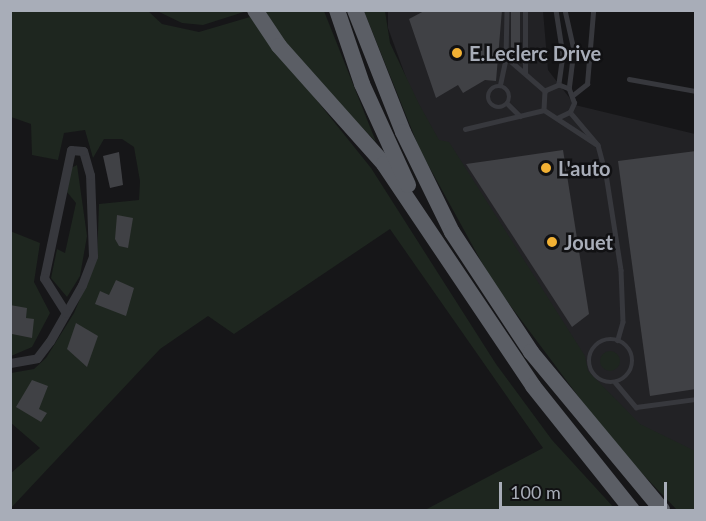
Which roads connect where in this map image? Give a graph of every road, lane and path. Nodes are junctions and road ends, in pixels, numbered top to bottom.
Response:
1 (255, 10) edge
2 (337, 10) edge
3 (355, 10) edge
4 (507, 10) edge
5 (525, 10) edge
6 (556, 10) edge
7 (565, 10) edge
8 (593, 12) edge
9 (506, 57) junction
10 (525, 73) junction
11 (629, 79) dead end
12 (500, 85) junction
13 (559, 85) junction
14 (569, 89) junction
15 (545, 91) junction
16 (696, 91) edge
17 (573, 95) junction
18 (508, 104) junction
19 (544, 110) junction
20 (570, 112) junction
21 (520, 116) junction
22 (556, 118) junction
23 (465, 129) dead end
24 (598, 145) junction
25 (427, 227) junction
26 (66, 313) junction
27 (618, 340) junction
28 (10, 363) edge
29 (615, 382) junction
30 (696, 399) edge
31 (632, 510) edge
32 (662, 510) edge

1 - 25 highway
2 - 25 highway
3 - 32 highway
4 - 9 lane
5 - 10 lane
6 - 13 lane
7 - 14 lane
8 - 17 lane
9 - 10 lane
9 - 12 lane
10 - 15 lane
11 - 16 lane
12 - 18 lane
12 - 18 lane
13 - 14 lane
13 - 15 lane
14 - 17 lane
15 - 19 lane
17 - 20 lane
18 - 21 lane
19 - 21 lane
19 - 22 lane
20 - 22 lane
20 - 24 lane
21 - 23 lane
22 - 24 lane
24 - 27 lane
25 - 31 highway
26 - 26 street
26 - 28 street
27 - 29 lane
27 - 29 lane
29 - 30 lane

